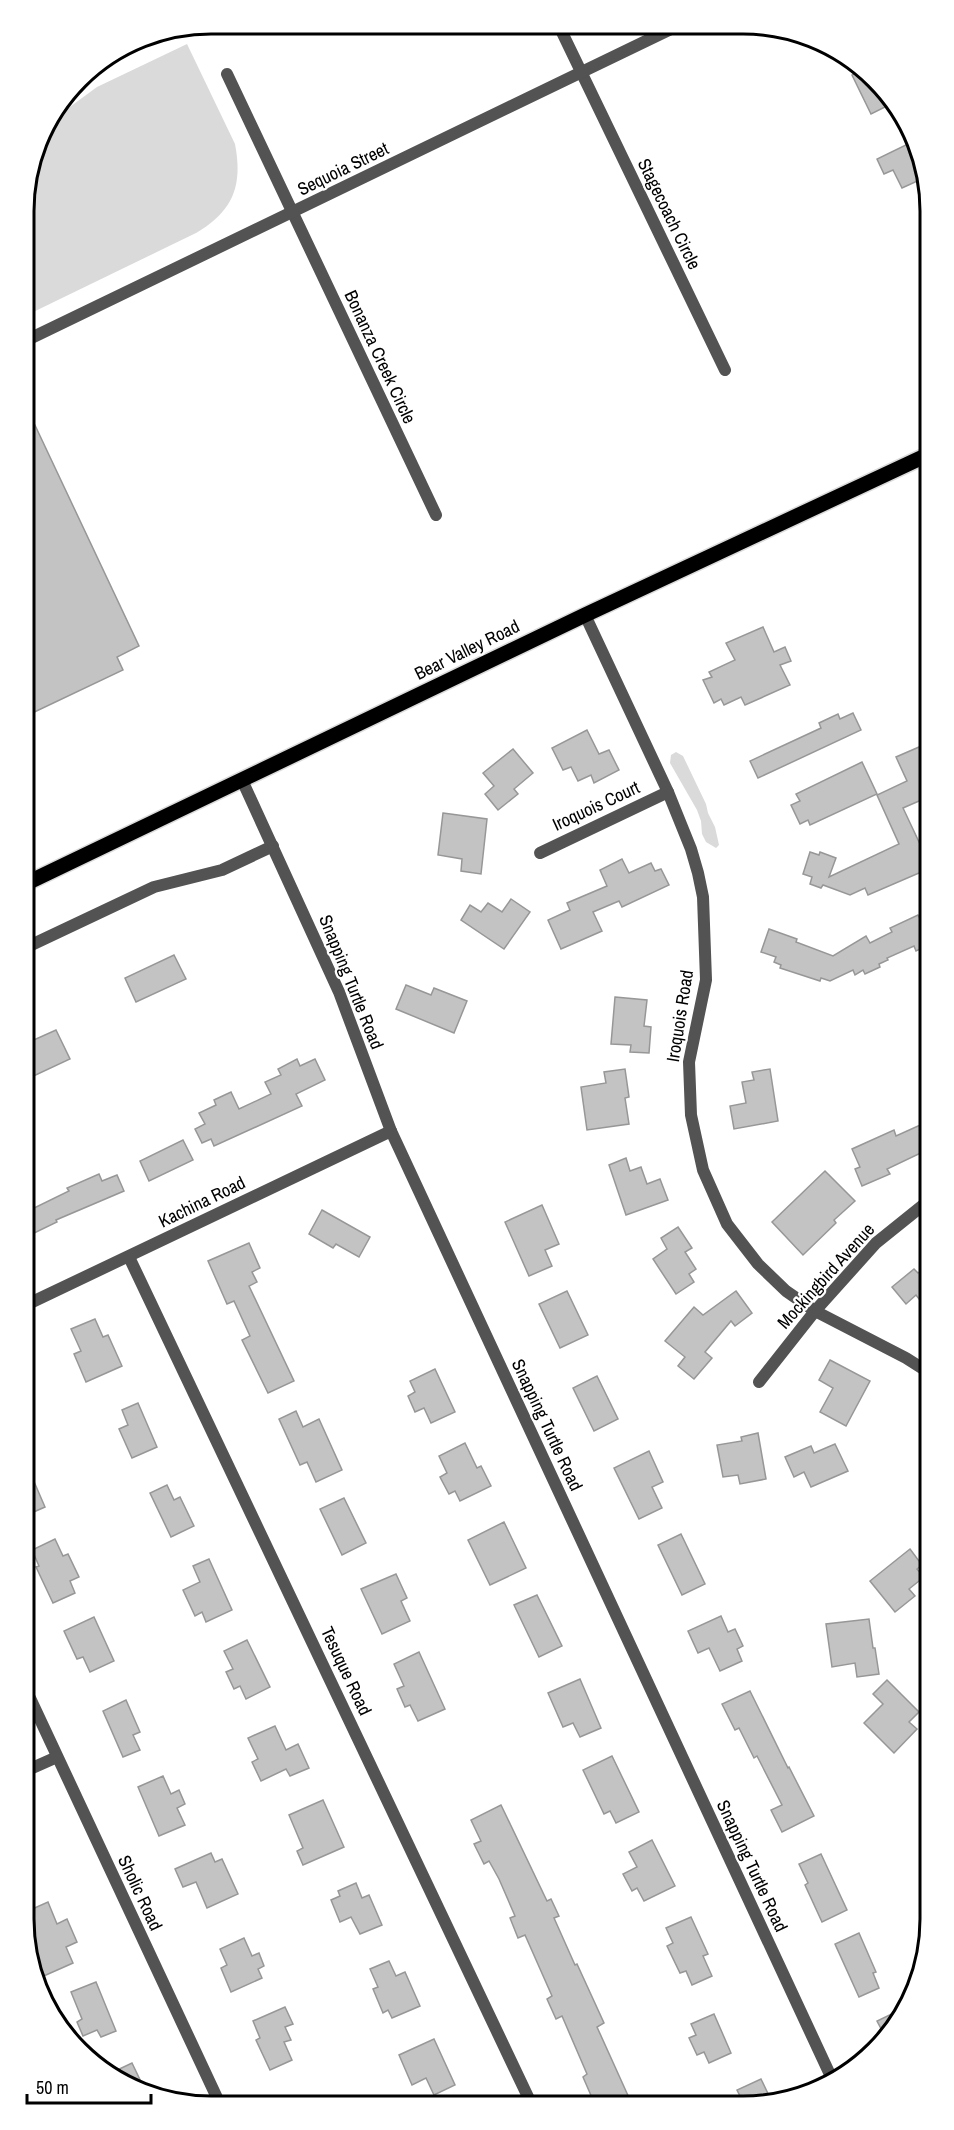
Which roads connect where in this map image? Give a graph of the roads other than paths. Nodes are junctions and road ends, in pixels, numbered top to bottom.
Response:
1 (563, 34) edge
2 (660, 34) edge
3 (581, 73) junction
4 (226, 74) dead end
5 (292, 213) junction
6 (35, 336) edge
7 (724, 370) dead end
8 (920, 458) edge
9 (436, 515) dead end
10 (585, 615) junction
11 (242, 780) junction
12 (668, 792) junction
13 (273, 846) junction
14 (540, 853) dead end
15 (35, 879) edge
16 (35, 943) edge
17 (391, 1131) junction
18 (919, 1208) edge
19 (129, 1257) junction
20 (34, 1301) edge
21 (815, 1311) junction
22 (919, 1366) edge
23 (759, 1382) dead end
24 (34, 1707) edge
25 (57, 1757) junction
26 (34, 1767) edge
27 (829, 2073) edge
28 (216, 2096) edge
29 (528, 2096) edge

1 - 3 street, Stagecoach Circle
2 - 3 street, Sequoia Street
3 - 5 street, Sequoia Street
3 - 7 street, Stagecoach Circle
4 - 5 street, Bonanza Creek Circle
5 - 6 street, Sequoia Street
5 - 9 street, Bonanza Creek Circle
8 - 10 main road, Bear Valley Road
10 - 11 main road, Bear Valley Road
10 - 12 street, Iroquois Road
11 - 13 street, Snapping Turtle Road
11 - 15 main road, Bear Valley Road
12 - 14 street, Iroquois Court
12 - 21 street, Iroquois Road
13 - 16 street
13 - 17 street, Snapping Turtle Road
17 - 19 street, Kachina Road
17 - 27 street, Snapping Turtle Road
18 - 21 street, Mockingbird Avenue
19 - 20 street, Kachina Road
19 - 29 street, Tesuque Road
21 - 22 street, Iroquois Road
21 - 23 street, Mockingbird Avenue
24 - 25 street, Sholic Road
25 - 26 street
25 - 28 street, Sholic Road

